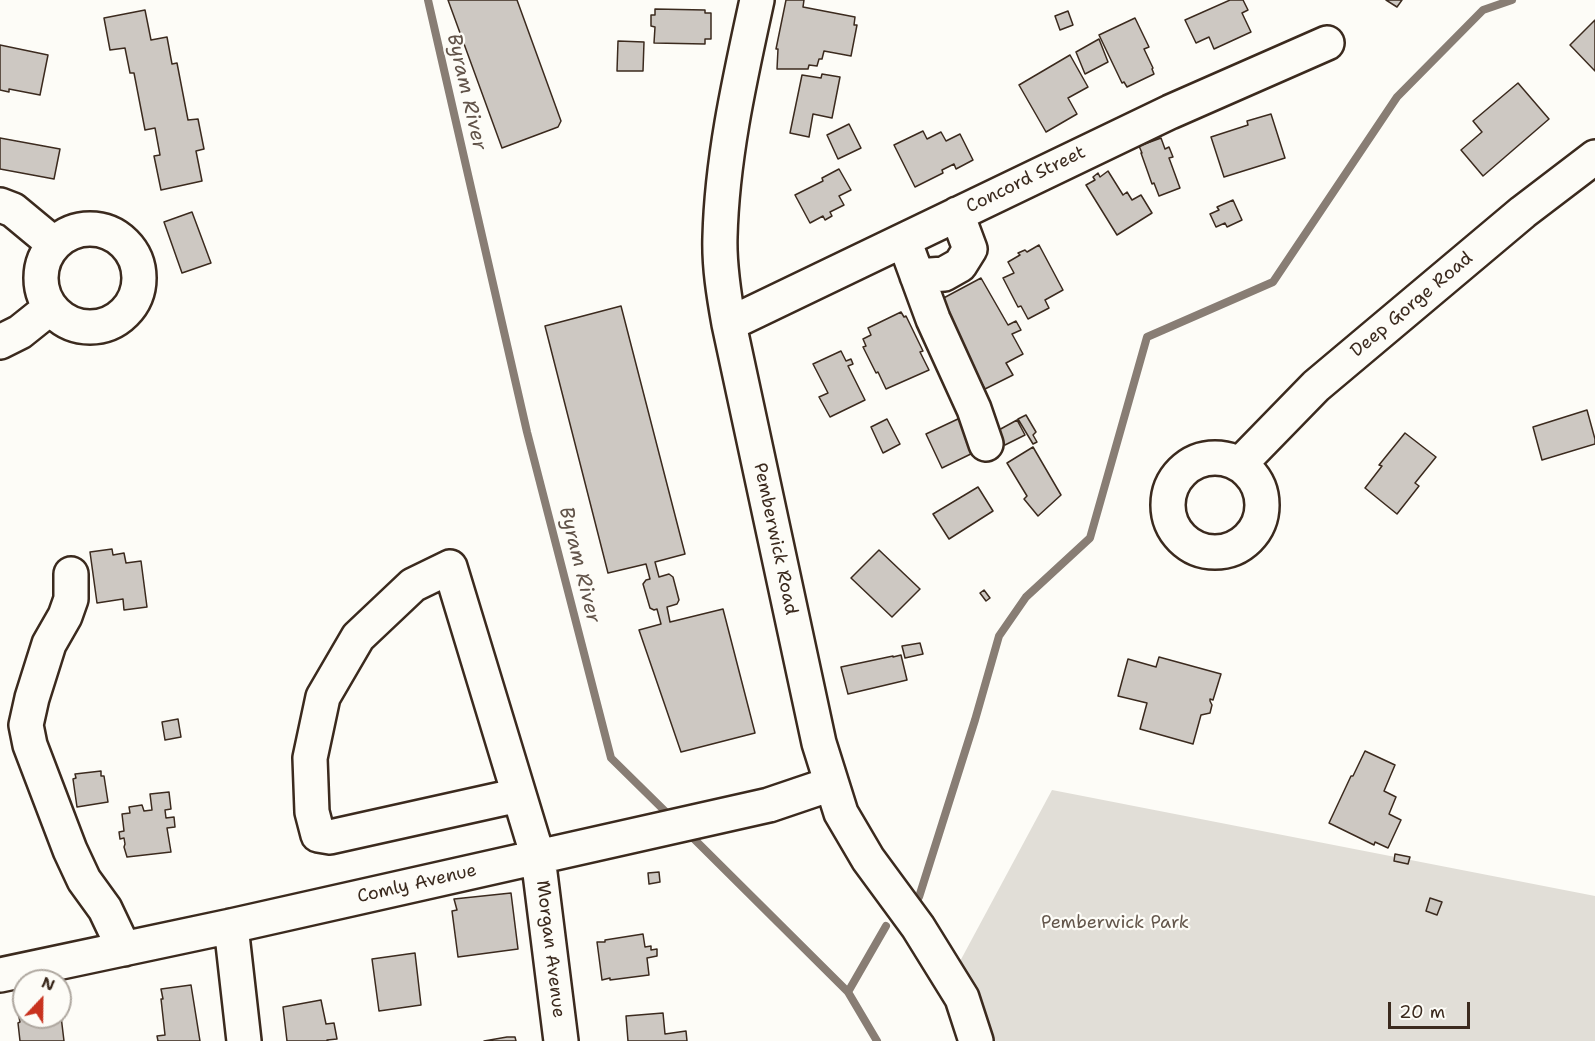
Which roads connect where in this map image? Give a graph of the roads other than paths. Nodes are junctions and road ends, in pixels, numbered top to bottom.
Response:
1 (757, 0) edge
2 (1327, 44) dead end
3 (1595, 157) edge
4 (0, 205) edge
5 (957, 214) junction
6 (904, 240) junction
7 (54, 244) junction
8 (917, 276) junction
9 (50, 308) junction
10 (729, 324) junction
11 (0, 342) edge
12 (986, 444) dead end
13 (1240, 464) dead end
14 (71, 574) dead end
15 (831, 784) junction
16 (519, 795) junction
17 (538, 857) junction
18 (231, 926) junction
19 (124, 949) junction
20 (0, 975) edge
21 (244, 1041) edge
22 (561, 1041) edge
23 (976, 1041) edge

1 - 10 street, Pemberwick Road
2 - 5 street, Concord Street
3 - 13 street, Deep Gorge Road
4 - 7 street
5 - 6 street, Concord Street
5 - 8 street
6 - 8 street
6 - 10 street, Concord Street
7 - 9 street
7 - 9 street
8 - 12 street
9 - 11 street
10 - 15 street, Pemberwick Road
14 - 19 street
15 - 17 street, Comly Avenue
15 - 23 street, Pemberwick Road
16 - 16 street, Morgan Avenue
16 - 17 street, Morgan Avenue
17 - 18 street, Comly Avenue
17 - 22 street, Morgan Avenue
18 - 19 street, Comly Avenue
18 - 21 street
19 - 20 street, Comly Avenue

